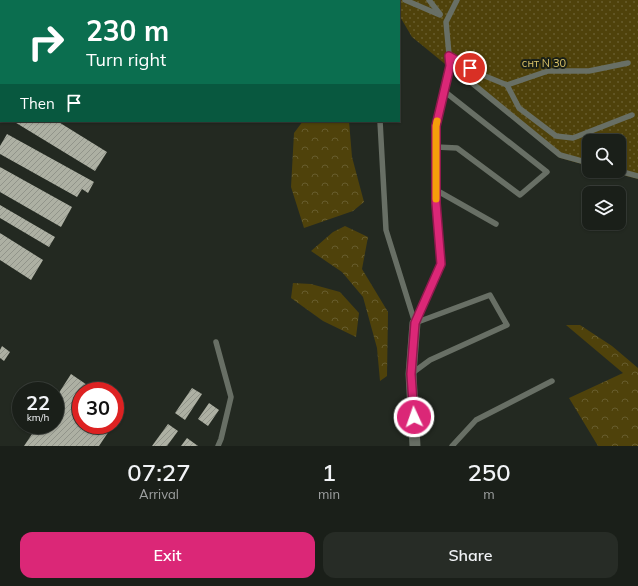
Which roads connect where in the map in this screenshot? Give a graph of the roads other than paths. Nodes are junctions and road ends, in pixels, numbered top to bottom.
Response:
1 (405, 0) edge
2 (429, 0) edge
3 (457, 0) edge
4 (440, 15) junction
5 (446, 22) junction
6 (449, 56) junction
7 (628, 64) dead end
8 (450, 66) junction
9 (507, 85) junction
10 (444, 91) junction
11 (632, 115) dead end
12 (380, 122) edge
13 (436, 147) junction
14 (582, 161) edge
15 (626, 173) edge
16 (638, 176) edge
17 (436, 190) junction
18 (496, 224) dead end
19 (415, 323) junction
20 (216, 342) dead end
21 (411, 374) junction
22 (552, 382) dead end
23 (218, 446) edge
24 (415, 446) edge
25 (452, 446) edge

1 - 4 lane
2 - 4 lane
3 - 5 lane
4 - 5 lane
5 - 6 lane
6 - 8 lane
6 - 9 lane
7 - 9 lane
8 - 10 lane
8 - 14 lane
9 - 11 lane
10 - 13 lane
10 - 13 lane
12 - 19 lane
13 - 17 lane
15 - 16 lane
17 - 18 lane
17 - 19 lane
19 - 21 street
19 - 21 lane
20 - 23 lane
21 - 24 street
22 - 25 lane

